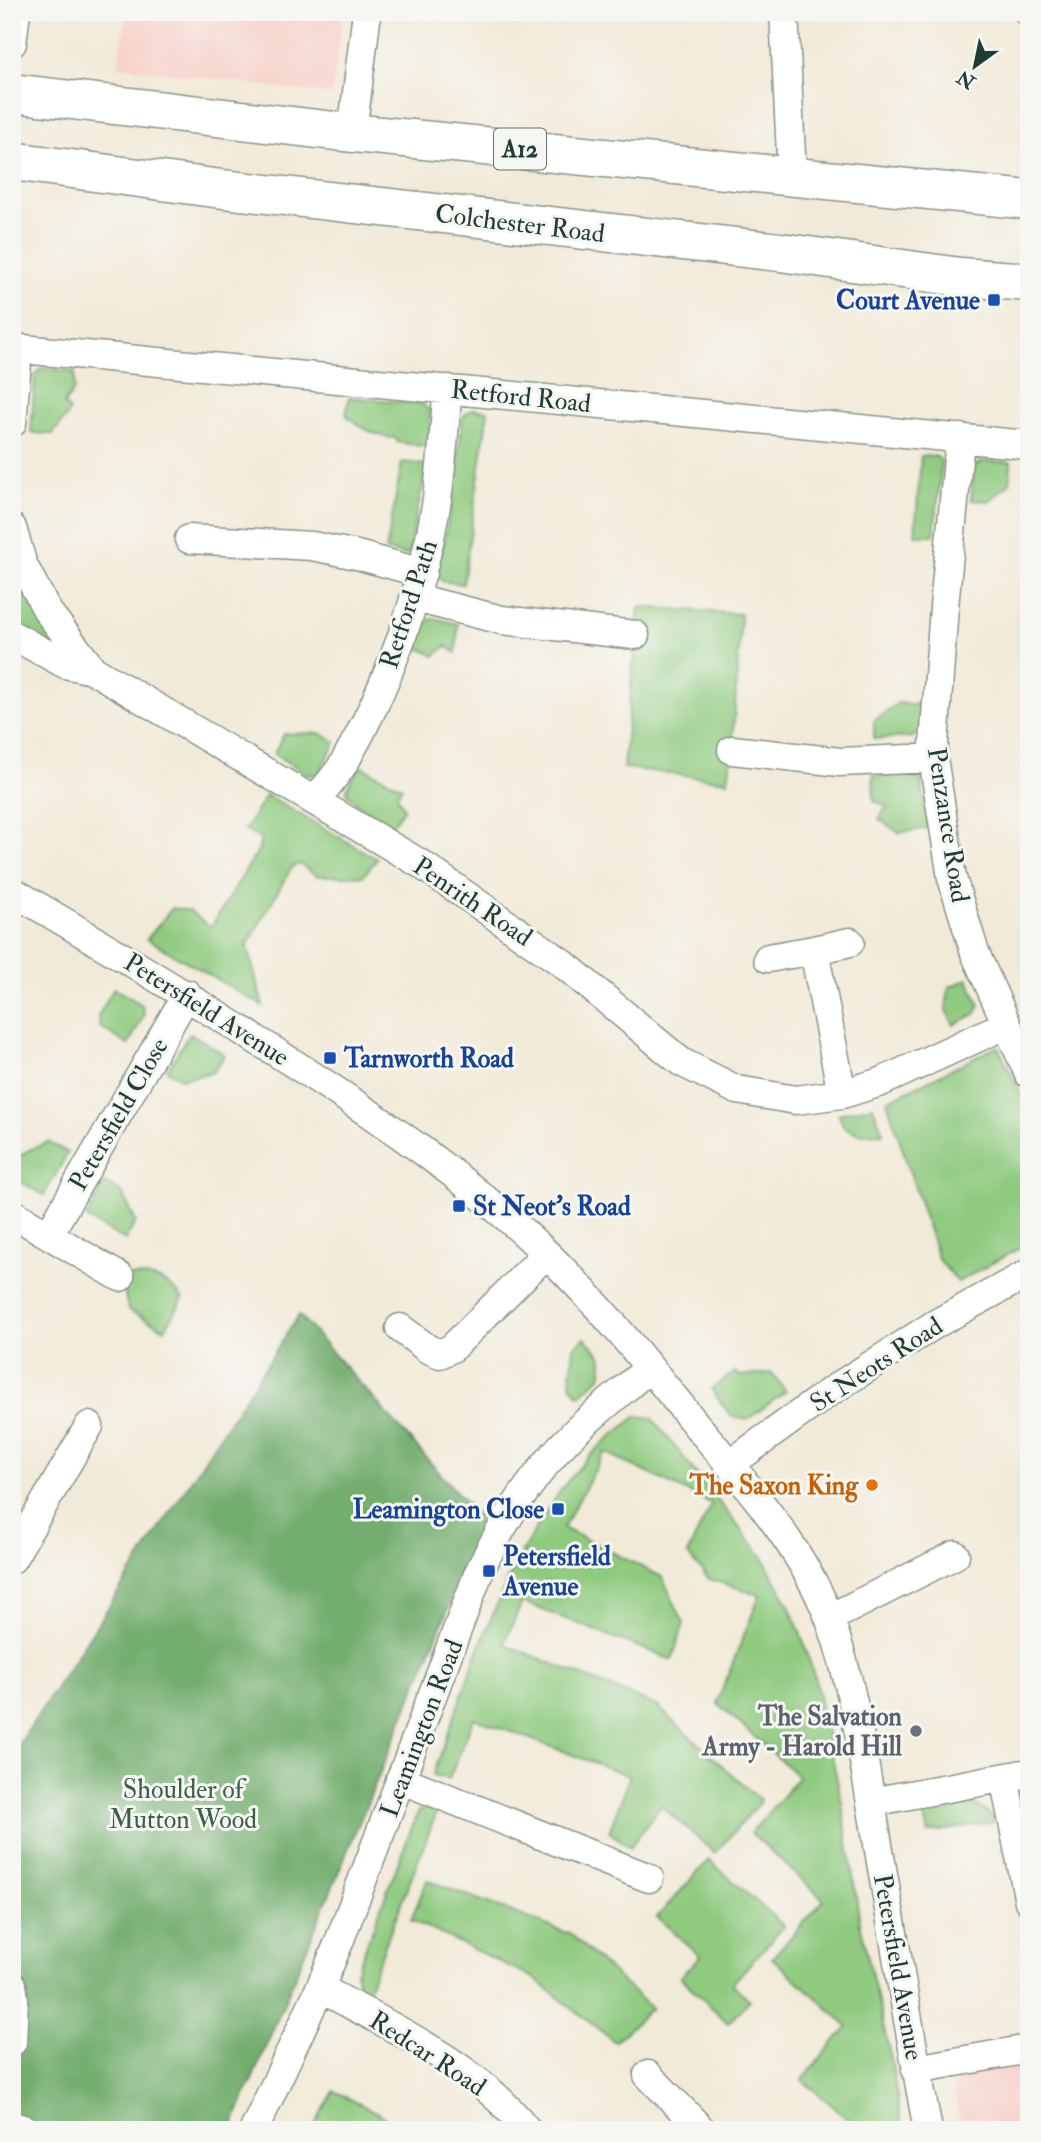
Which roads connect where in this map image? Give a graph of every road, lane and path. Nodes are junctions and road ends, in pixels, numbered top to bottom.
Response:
1 (16, 12) edge
2 (367, 12) edge
3 (784, 12) edge
4 (12, 43) edge
5 (12, 93) edge
6 (352, 133) junction
7 (12, 161) edge
8 (792, 176) junction
9 (1029, 200) edge
10 (1029, 282) edge
11 (15, 348) edge
12 (448, 389) junction
13 (12, 423) edge
14 (960, 438) junction
15 (1029, 445) edge
16 (12, 528) edge
17 (189, 539) dead end
18 (419, 586) junction
19 (12, 635) edge
20 (635, 635) dead end
21 (93, 670) junction
22 (732, 750) dead end
23 (933, 758) junction
24 (315, 801) junction
25 (12, 891) edge
26 (850, 942) dead end
27 (814, 950) junction
28 (768, 958) dead end
29 (187, 994) junction
30 (1005, 1025) junction
31 (1029, 1074) edge
32 (842, 1094) junction
33 (12, 1213) edge
34 (49, 1234) junction
35 (547, 1254) junction
36 (1029, 1273) edge
37 (120, 1277) dead end
38 (400, 1328) dead end
39 (649, 1368) junction
40 (89, 1426) dead end
41 (730, 1464) junction
42 (16, 1543) edge
43 (955, 1555) dead end
44 (830, 1618) junction
45 (1016, 1775) edge
46 (400, 1779) junction
47 (871, 1802) junction
48 (649, 1878) dead end
49 (1029, 1901) edge
50 (12, 1985) edge
51 (320, 1987) junction
52 (12, 2042) edge
53 (1029, 2049) edge
54 (916, 2069) junction
55 (648, 2075) dead end
56 (12, 2126) edge
57 (26, 2130) edge
58 (254, 2130) edge
59 (527, 2130) edge
60 (702, 2130) edge
61 (928, 2130) edge

1 - 4 street
2 - 6 street
3 - 8 street
5 - 6 highway, A12
6 - 8 highway, A12
7 - 10 highway, Colchester Road
8 - 9 highway, A12
11 - 12 street, Retford Road
11 - 13 street
12 - 14 street, Retford Road
12 - 18 street, Retford Path
14 - 15 street, Retford Road
14 - 23 street, Penzance Road
16 - 21 street, Penrith Road
17 - 18 street
18 - 20 street
18 - 24 street, Retford Path
19 - 21 street
21 - 24 street, Penrith Road
22 - 23 street
23 - 30 street, Penzance Road
24 - 32 street, Penrith Road
25 - 29 street, Petersfield Avenue
26 - 27 street
27 - 28 street
27 - 32 street
29 - 34 street, Petersfield Close
29 - 35 street, Petersfield Avenue
30 - 31 street, Penzance Road
30 - 32 street, Penrith Road
33 - 34 street
34 - 37 street
35 - 38 street
35 - 39 street, Petersfield Avenue
36 - 41 street, St Neots Road
39 - 41 street, Petersfield Avenue
39 - 46 street, Leamington Road
40 - 42 street
41 - 44 street, Petersfield Avenue
43 - 44 street
44 - 47 street, Petersfield Avenue
45 - 47 street
45 - 49 street
46 - 48 street
46 - 51 street, Leamington Road
47 - 54 street, Petersfield Avenue
50 - 52 street
51 - 58 street, Leamington Road
51 - 59 street, Redcar Road
53 - 54 street
54 - 61 street, Petersfield Avenue
55 - 60 street
56 - 57 street

